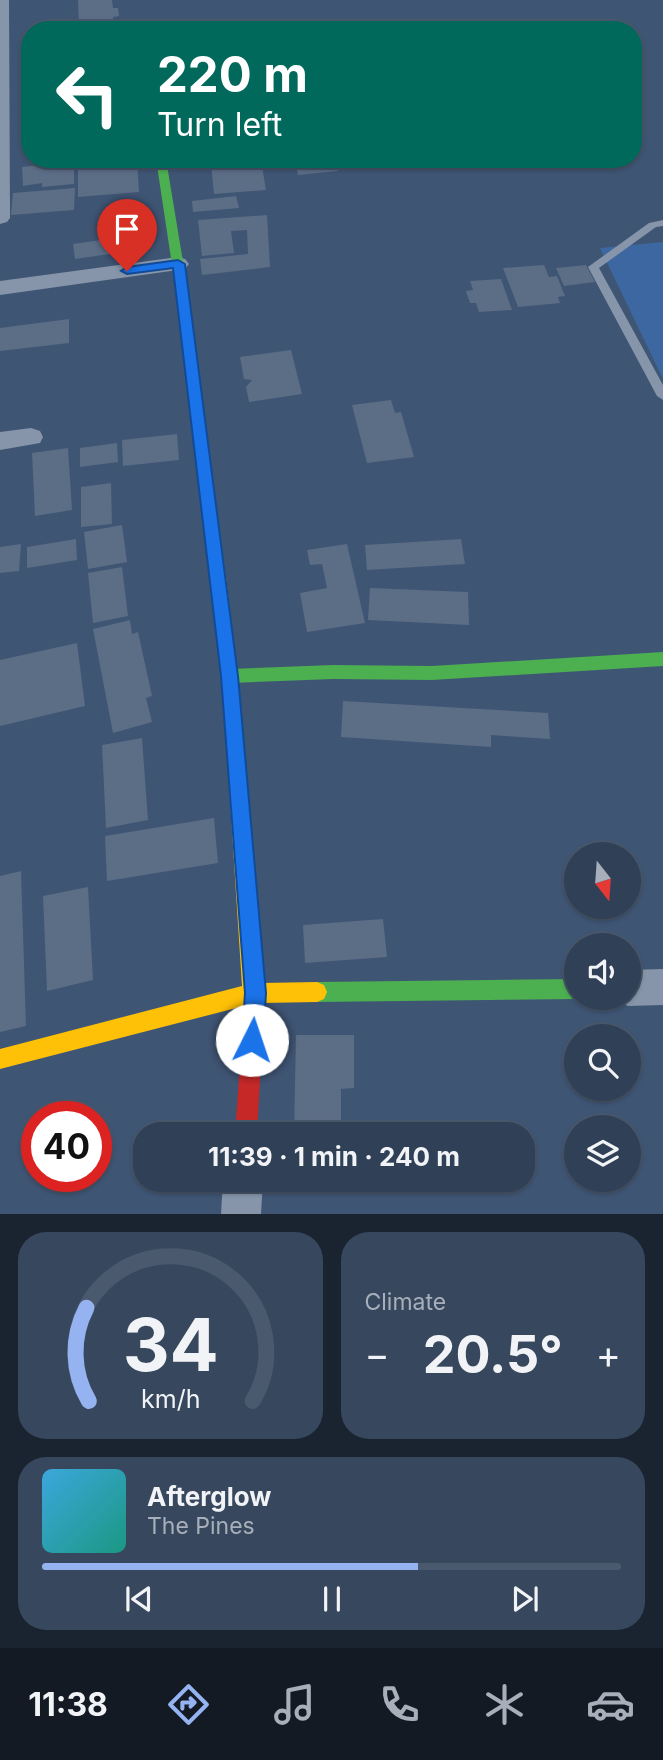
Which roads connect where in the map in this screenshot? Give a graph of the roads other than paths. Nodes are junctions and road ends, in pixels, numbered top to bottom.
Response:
1 (1, 0) edge
2 (1, 160) edge
3 (162, 168) edge
4 (0, 218) edge
5 (663, 223) edge
6 (178, 264) junction
7 (0, 288) edge
8 (663, 397) edge
9 (31, 436) dead end
10 (0, 441) edge
11 (663, 659) edge
12 (230, 676) junction
13 (641, 988) edge
14 (663, 988) edge
15 (564, 989) edge
16 (256, 993) junction
17 (0, 1059) edge
18 (247, 1122) edge
19 (242, 1192) edge
20 (241, 1214) edge

1 - 2 street
2 - 4 street
3 - 6 street
5 - 8 lane
6 - 7 street
6 - 12 street
9 - 10 street
11 - 12 street
12 - 16 street
13 - 14 street
15 - 16 street
16 - 17 street
16 - 18 street
19 - 20 street

